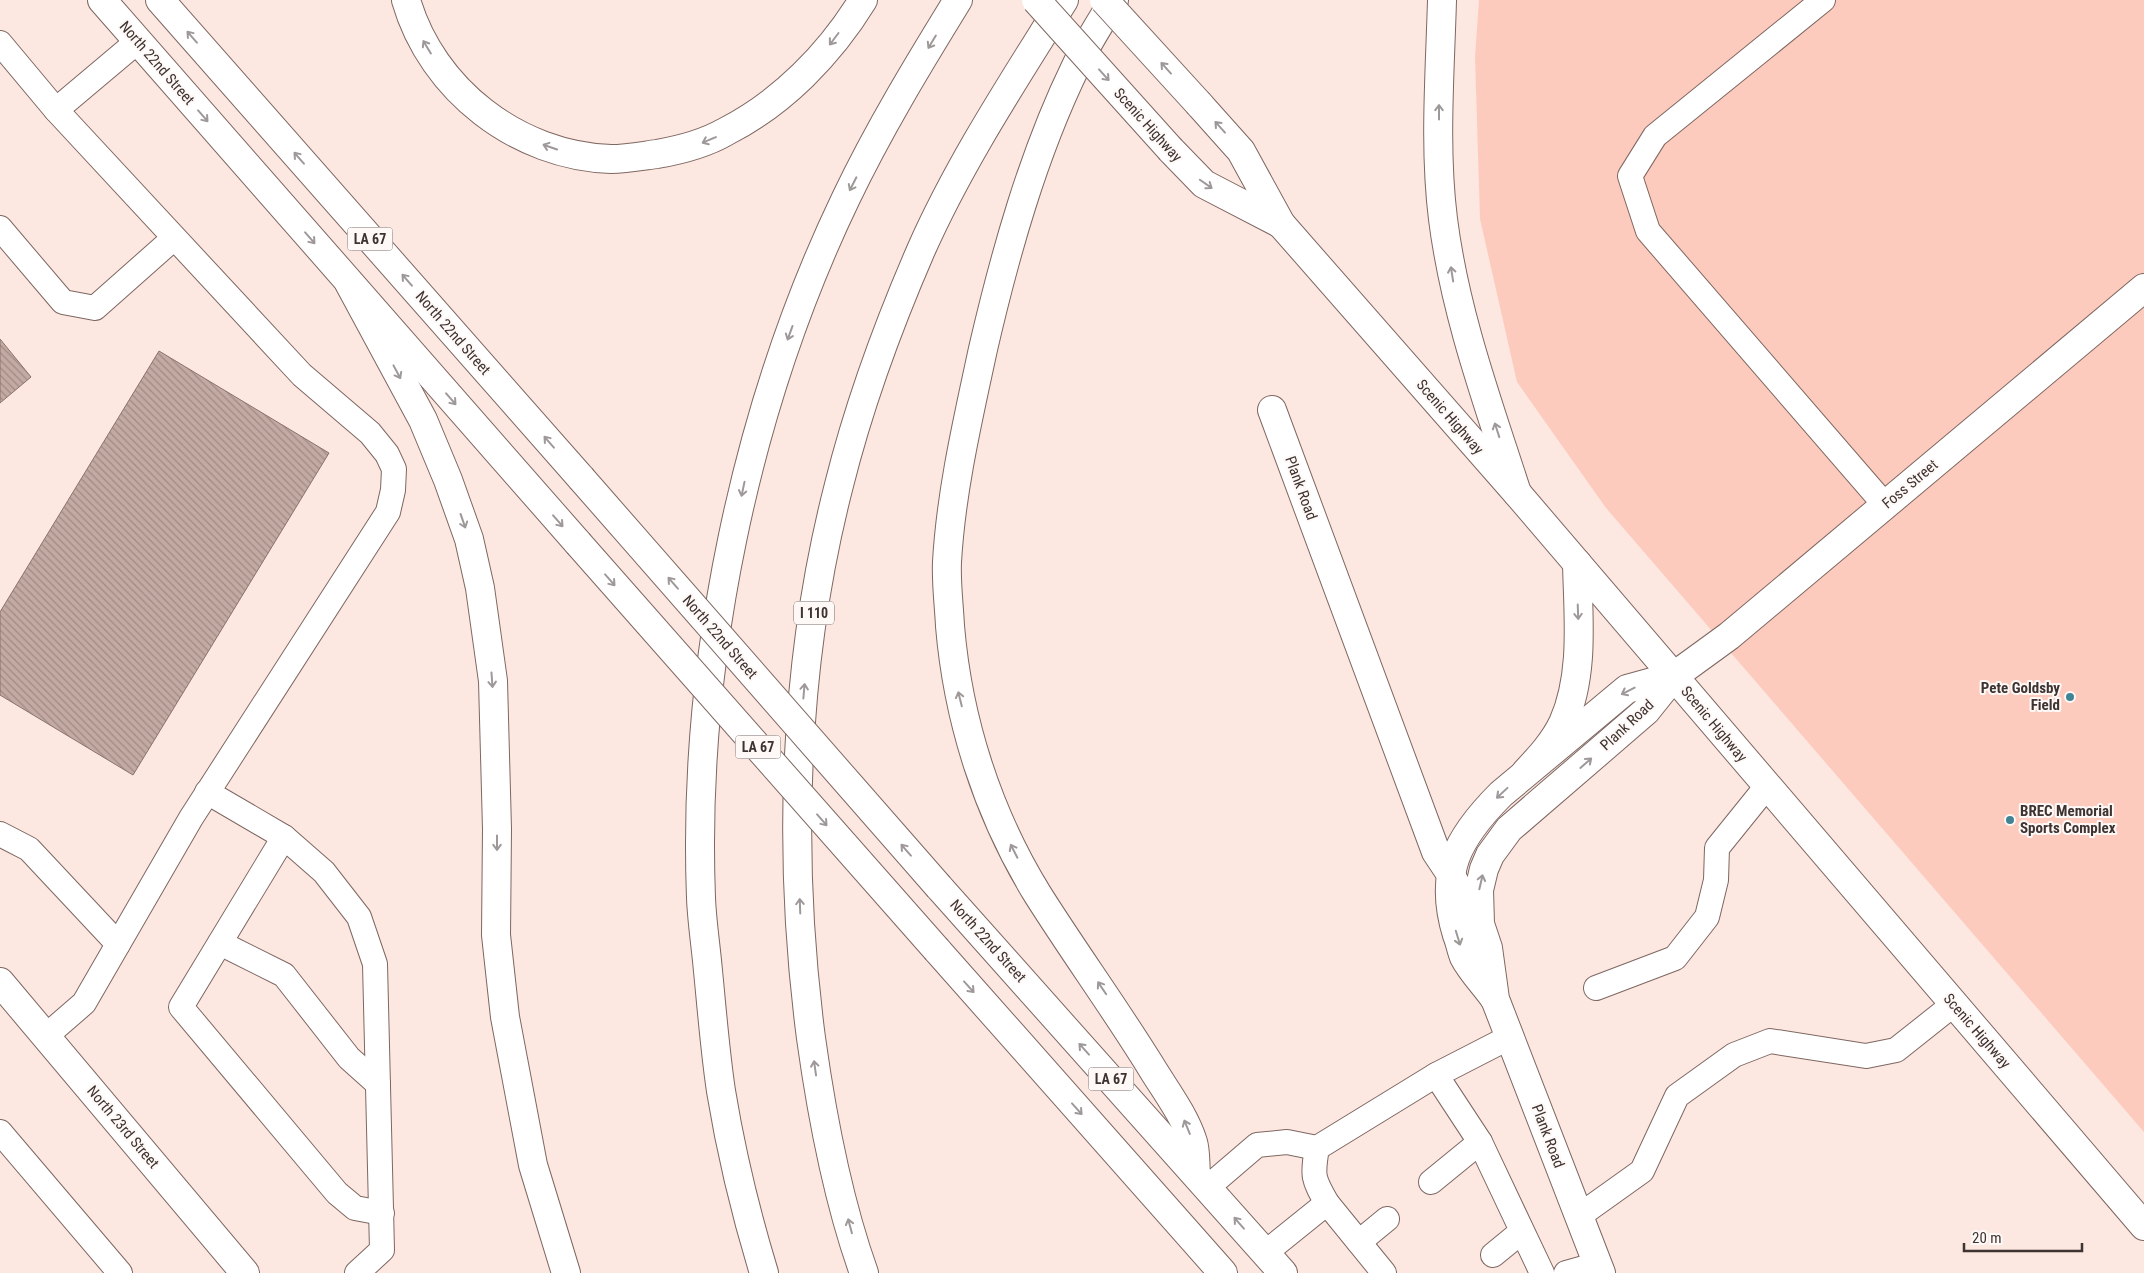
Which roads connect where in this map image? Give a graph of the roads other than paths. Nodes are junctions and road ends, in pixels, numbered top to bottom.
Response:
1 (102, 0) edge
2 (160, 0) edge
3 (406, 0) edge
4 (864, 0) edge
5 (958, 0) edge
6 (1036, 0) edge
7 (1064, 0) edge
8 (1104, 0) edge
9 (1114, 0) edge
10 (1442, 0) edge
11 (1823, 0) edge
12 (138, 41) junction
13 (0, 43) edge
14 (56, 110) junction
15 (1281, 224) junction
16 (0, 228) edge
17 (174, 238) junction
18 (349, 283) junction
19 (2144, 288) edge
20 (1272, 410) dead end
21 (1517, 493) junction
22 (1884, 505) junction
23 (1577, 563) junction
24 (1674, 676) junction
25 (1526, 772) junction
26 (1767, 786) junction
27 (207, 792) junction
28 (0, 834) edge
29 (284, 837) junction
30 (1450, 873) junction
31 (220, 943) junction
32 (118, 944) junction
33 (1488, 948) junction
34 (0, 982) edge
35 (1596, 988) dead end
36 (1495, 999) junction
37 (1954, 1004) junction
38 (46, 1036) junction
39 (1510, 1037) junction
40 (1436, 1075) junction
41 (378, 1084) junction
42 (0, 1132) edge
43 (1480, 1142) junction
44 (1317, 1148) junction
45 (1202, 1180) junction
46 (1432, 1182) dead end
47 (1327, 1203) junction
48 (382, 1213) junction
49 (1579, 1216) junction
50 (1387, 1219) dead end
51 (2144, 1226) edge
52 (1521, 1232) junction
53 (1358, 1242) junction
54 (1265, 1253) junction
55 (1493, 1255) dead end
56 (1600, 1269) edge
57 (238, 1271) edge
58 (120, 1273) edge
59 (357, 1273) edge
60 (566, 1273) edge
61 (764, 1273) edge
62 (864, 1273) edge
63 (1223, 1273) edge
64 (1282, 1273) edge
65 (1384, 1273) edge
66 (1542, 1273) edge
67 (1566, 1273) edge

1 - 12 main road, North 22nd Street / LA 67
45 -> 2 main road, North 22nd Street / LA 67, bridge
4 -> 3 main road
5 -> 61 main road
6 -> 15 main road, Scenic Highway, bridge
62 -> 7 main road, I 110
15 -> 8 main road, Scenic Highway, bridge
45 -> 9 main road
21 -> 10 main road
11 - 22 lane
12 - 14 lane
12 -> 18 main road, North 22nd Street / LA 67
13 - 14 lane
14 - 17 lane
15 - 21 main road, Scenic Highway
16 - 17 lane
17 - 27 lane
18 -> 60 main road
18 -> 63 main road, North 22nd Street / LA 67, bridge
19 - 22 main road, Foss Street
20 - 30 main road, Plank Road
21 - 23 main road, Scenic Highway
22 - 24 main road, Foss Street
23 - 24 main road, Scenic Highway
23 -> 25 main road
24 -> 25 main road, Plank Road
24 - 26 main road, Scenic Highway
33 -> 24 main road, Plank Road
25 -> 30 main road, Plank Road
26 - 35 lane
26 - 37 main road, Scenic Highway
27 - 29 lane
27 - 32 lane
28 - 32 lane
29 - 31 lane
29 - 41 lane
30 - 33 main road, Plank Road
30 -> 36 main road, Plank Road
31 - 41 lane
31 - 48 lane
32 - 38 lane
33 - 36 main road, Plank Road
34 - 38 main road, North 23rd Street
36 - 39 main road, Plank Road
37 - 49 lane
37 - 51 main road, Scenic Highway
38 - 57 main road, North 23rd Street
39 - 40 lane
39 - 49 main road, Plank Road
40 - 43 lane
40 - 44 lane
41 - 48 lane
42 - 58 lane
43 - 46 lane
43 - 52 lane
44 - 45 lane
44 - 47 lane
54 -> 45 main road, North 22nd Street / LA 67
47 - 53 lane
47 - 54 lane
48 - 59 lane
49 - 56 main road, Plank Road
50 - 53 lane
52 - 55 lane
52 - 66 lane
53 - 65 lane
54 - 64 main road, North 22nd Street / LA 67
56 - 67 lane

